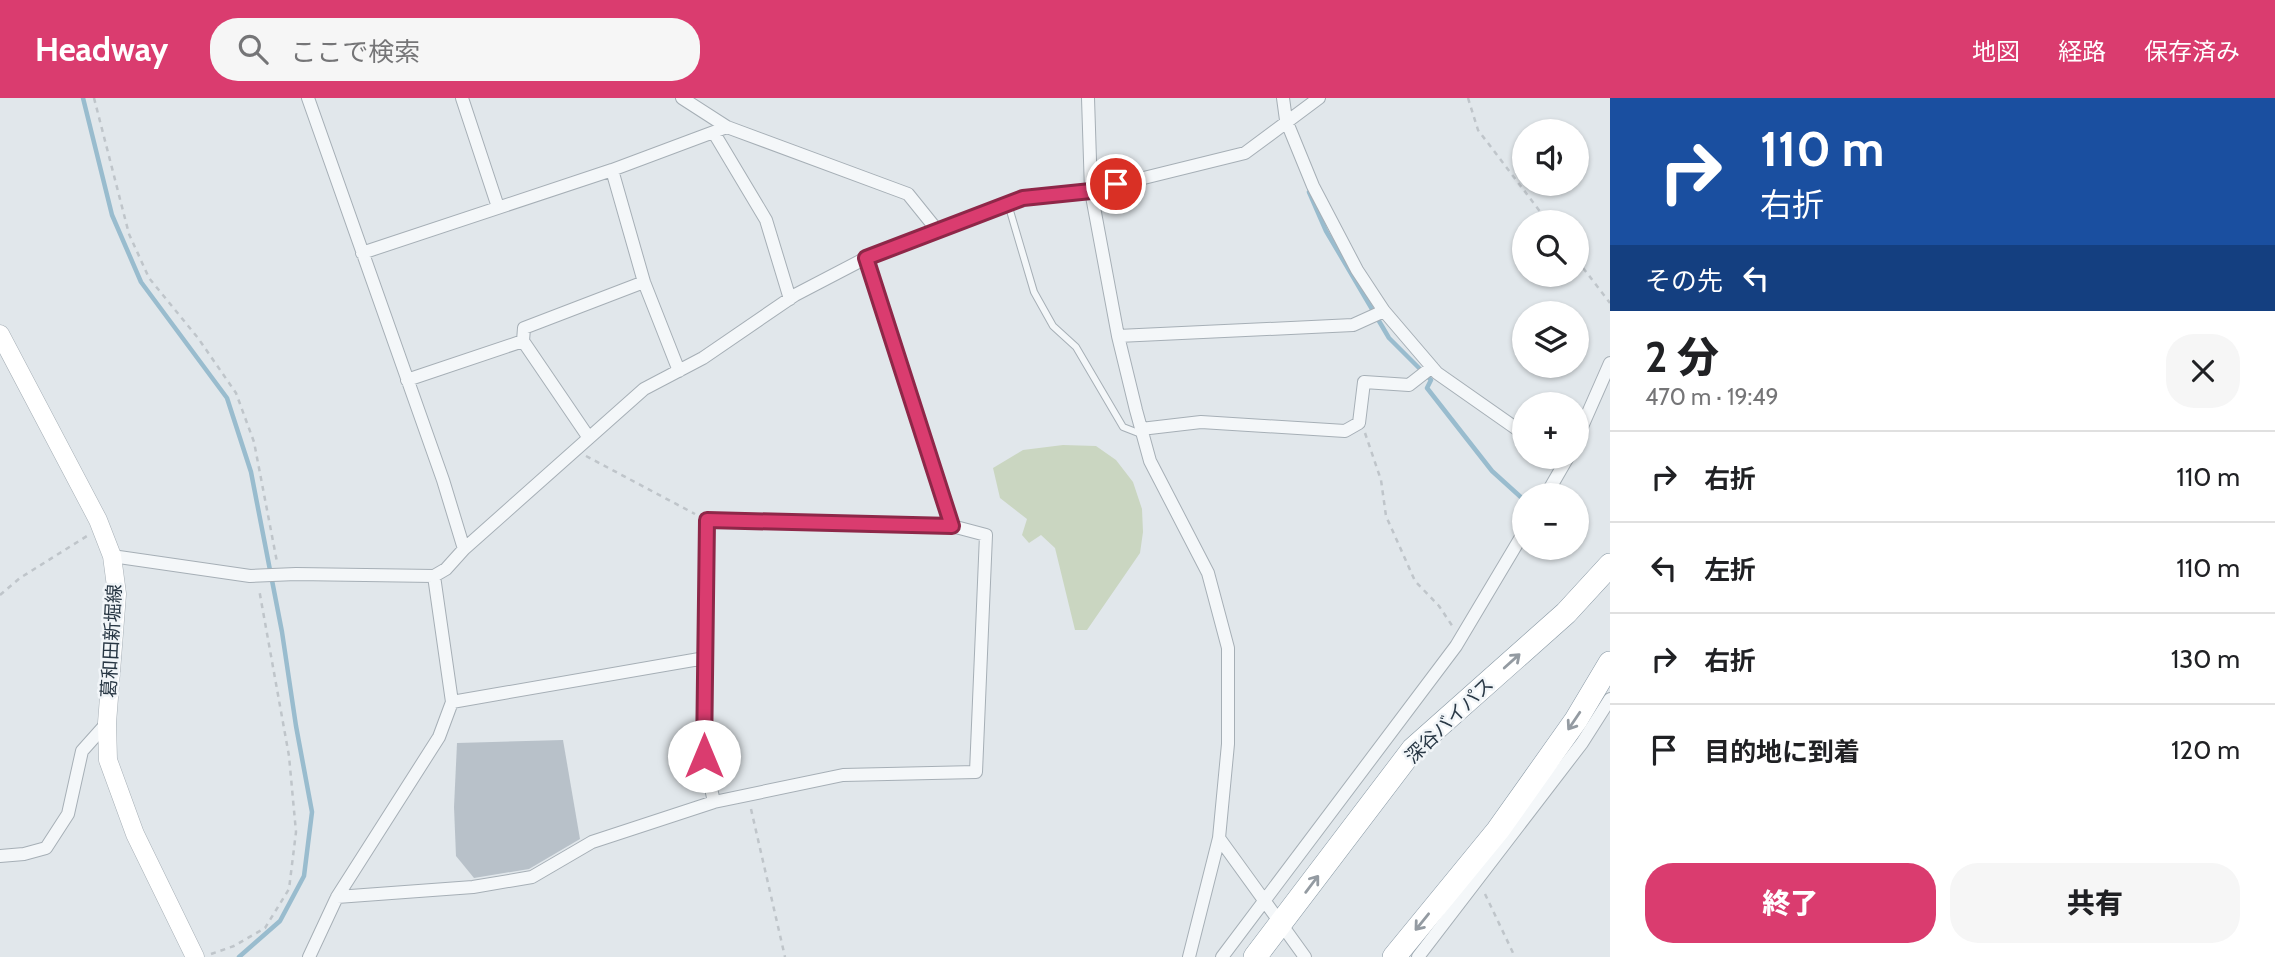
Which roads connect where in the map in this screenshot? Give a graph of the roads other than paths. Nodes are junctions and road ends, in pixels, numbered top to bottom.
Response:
1 (308, 98) edge
2 (463, 98) edge
3 (682, 98) edge
4 (1088, 98) edge
5 (1283, 98) edge
6 (1318, 98) edge
7 (1286, 120) junction
8 (727, 127) junction
9 (714, 133) junction
10 (612, 170) junction
11 (1091, 191) junction
12 (1008, 204) junction
13 (498, 207) junction
14 (937, 230) junction
15 (362, 253) junction
16 (866, 258) junction
17 (643, 282) junction
18 (790, 299) junction
19 (1383, 311) junction
20 (0, 334) edge
21 (1118, 336) junction
22 (523, 341) junction
23 (1610, 363) edge
24 (1432, 367) junction
25 (679, 371) junction
26 (407, 380) junction
27 (1589, 411) edge
28 (1512, 426) edge
29 (1142, 432) junction
30 (589, 438) junction
31 (952, 526) junction
32 (464, 549) junction
33 (1512, 552) edge
34 (112, 556) junction
35 (1610, 565) edge
36 (434, 576) junction
37 (705, 658) junction
38 (1610, 663) edge
39 (1610, 699) edge
40 (452, 702) junction
41 (107, 723) junction
42 (714, 802) junction
43 (1219, 838) junction
44 (0, 856) edge
45 (337, 897) junction
46 (1265, 900) junction
47 (1280, 925) junction
48 (195, 957) edge
49 (309, 957) edge
50 (1189, 957) edge
51 (1222, 957) edge
52 (1255, 957) edge
53 (1305, 957) edge
54 (1394, 957) edge
55 (1418, 957) edge

1 - 15 street
2 - 13 street
3 - 8 street
4 - 11 street
5 - 7 street
6 - 7 street
7 - 11 street
7 - 19 street
8 - 9 street
8 - 14 street
9 - 10 street
9 - 18 street
10 - 13 street
10 - 17 street
11 - 12 street
11 - 21 street
12 - 14 street
12 - 29 lane
13 - 15 street
14 - 16 street
15 - 26 street
16 - 18 street
16 - 31 street
17 - 22 street
17 - 25 street
18 - 25 street
19 - 21 street
19 - 24 street
20 - 34 main road, 葛和田新堀線
21 - 29 street
22 - 26 street
22 - 30 street
23 - 27 street
24 - 28 street
24 - 29 street
25 - 30 street
26 - 32 street
29 - 43 street
30 - 32 street
31 - 37 street
31 - 42 street
32 - 36 street
33 - 46 street
34 - 36 street
34 - 41 main road, 葛和田新堀線
47 -> 35 highway, 深谷バイパス
36 - 40 street
37 - 40 street
37 - 42 street
38 -> 54 highway
39 - 55 street
40 - 45 street
41 - 44 street
41 - 48 main road, 葛和田新堀線
42 - 45 street
43 - 46 street
43 - 50 street
45 - 49 street
46 - 47 street
46 - 51 street
47 - 52 highway, 深谷バイパス
47 - 53 street

